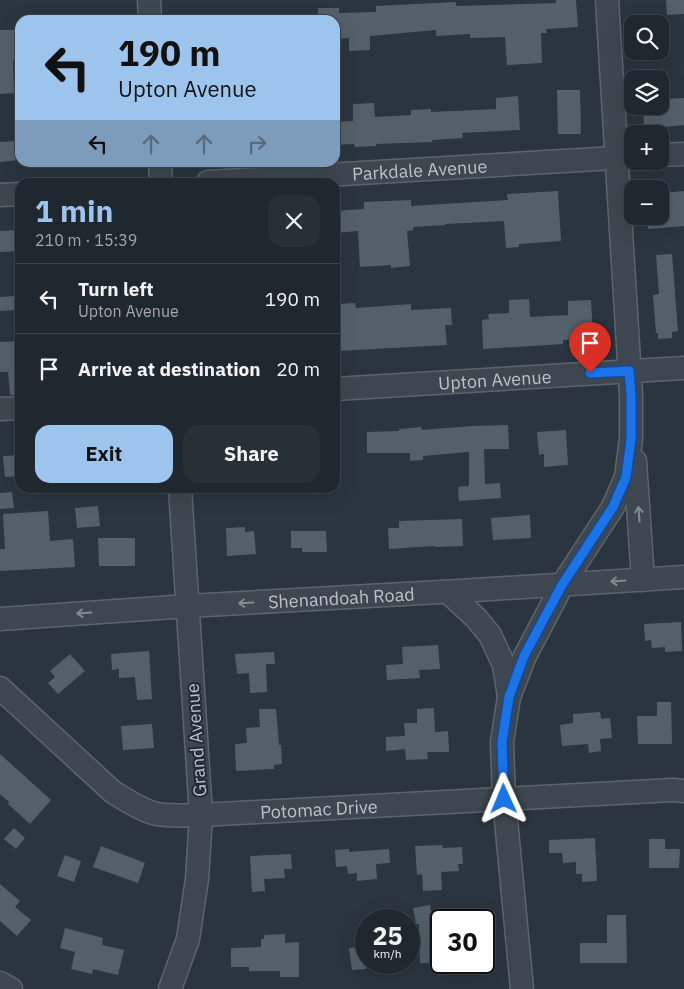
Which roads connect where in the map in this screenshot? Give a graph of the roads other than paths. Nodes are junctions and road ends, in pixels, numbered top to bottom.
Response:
1 (149, 0) edge
2 (607, 0) edge
3 (150, 15) edge
4 (684, 154) edge
5 (669, 155) edge
6 (624, 158) edge
7 (624, 170) edge
8 (277, 178) edge
9 (15, 194) edge
10 (0, 195) edge
11 (684, 368) edge
12 (629, 371) junction
13 (340, 389) edge
14 (631, 395) junction
15 (15, 408) edge
16 (0, 409) edge
17 (180, 493) edge
18 (684, 577) edge
19 (643, 580) junction
20 (562, 585) junction
21 (448, 592) junction
22 (188, 606) junction
23 (0, 619) edge
24 (0, 688) edge
25 (509, 697) junction
26 (684, 791) edge
27 (504, 799) junction
28 (201, 815) junction
29 (0, 983) edge
30 (11, 989) edge
31 (170, 989) edge
32 (522, 989) edge

1 - 3 street
2 - 6 street
4 - 5 street
6 - 8 street, Parkdale Avenue
7 - 12 street
9 - 10 street
11 - 12 street, Upton Avenue
12 - 13 street, Upton Avenue
12 - 14 street
19 -> 14 street
14 - 20 street
15 - 16 street
17 - 22 street, Grand Avenue
18 - 19 street, Shenandoah Road
19 -> 20 street, Shenandoah Road
20 - 21 street, Shenandoah Road
20 - 25 street
21 -> 22 street, Shenandoah Road
21 - 25 street
22 -> 23 street, Shenandoah Road
22 - 28 street, Grand Avenue
24 - 28 street, Potomac Drive
25 - 27 street
26 - 27 street, Potomac Drive
27 - 28 street, Potomac Drive
27 - 32 street
28 - 31 street, Grand Avenue
29 - 30 street

